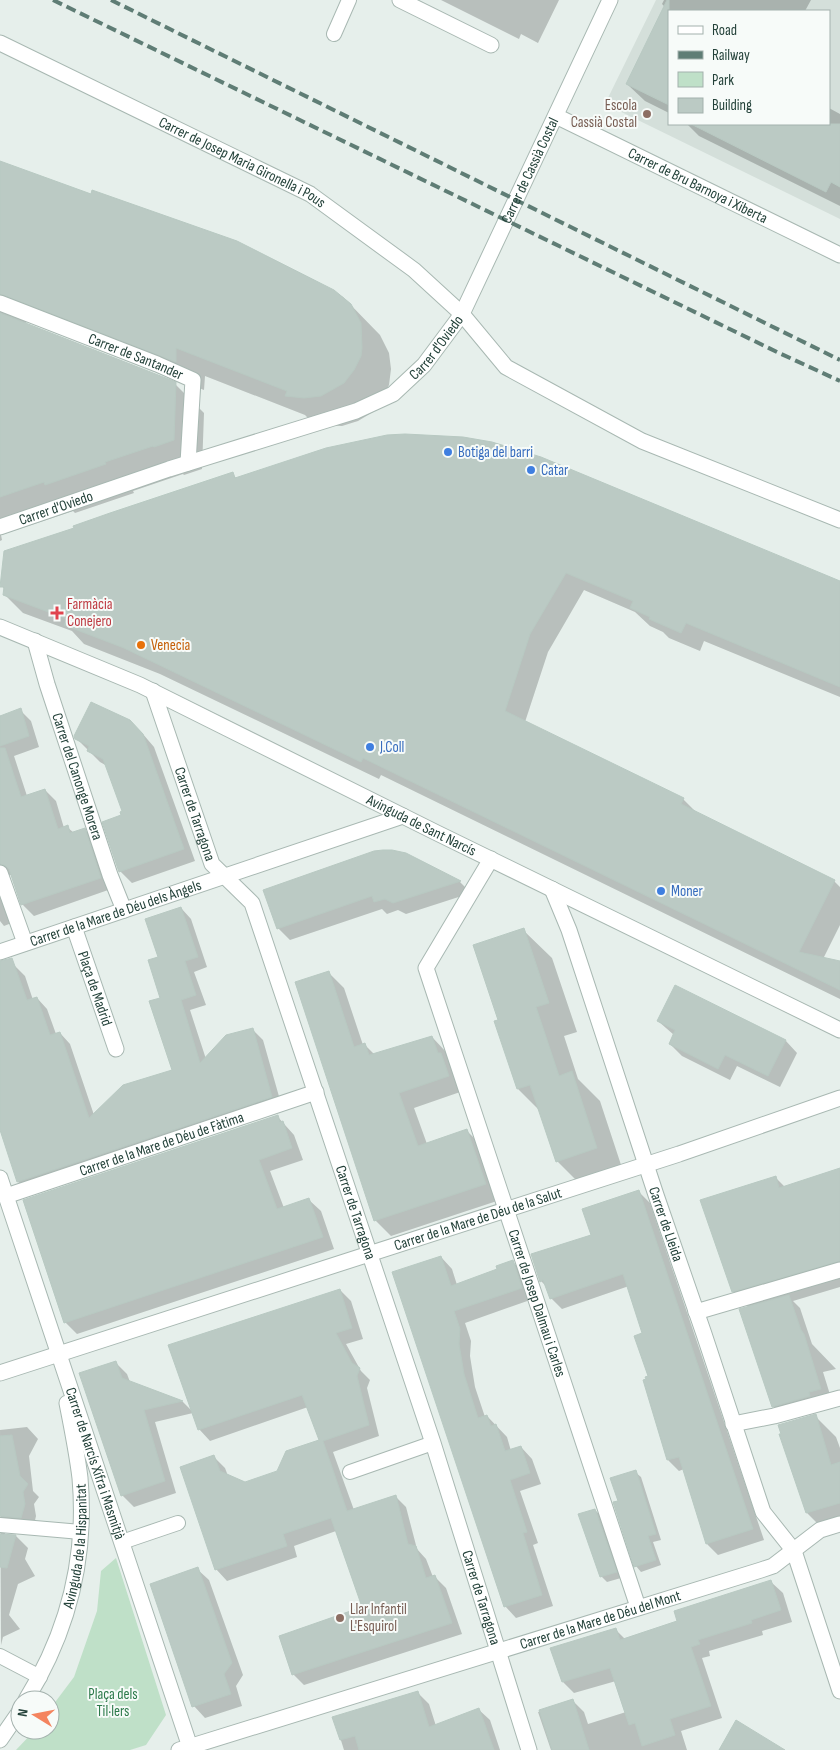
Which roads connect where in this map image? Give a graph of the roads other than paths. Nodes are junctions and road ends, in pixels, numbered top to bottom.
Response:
1 (349, 0) edge
2 (400, 0) edge
3 (610, 0) edge
4 (334, 34) dead end
5 (0, 43) edge
6 (491, 45) dead end
7 (556, 116) junction
8 (840, 255) edge
9 (0, 303) edge
10 (462, 314) junction
11 (188, 463) junction
12 (840, 520) edge
13 (0, 527) edge
14 (0, 627) edge
15 (35, 641) junction
16 (153, 691) junction
17 (403, 816) junction
18 (491, 859) junction
19 (0, 873) edge
20 (226, 876) junction
21 (552, 889) junction
22 (124, 910) junction
23 (74, 927) junction
24 (25, 944) junction
25 (0, 952) edge
26 (840, 1030) edge
27 (116, 1049) dead end
28 (316, 1092) junction
29 (840, 1098) edge
30 (645, 1164) junction
31 (0, 1178) edge
32 (6, 1196) junction
33 (506, 1209) junction
34 (370, 1254) junction
35 (840, 1270) edge
36 (696, 1312) junction
37 (59, 1355) junction
38 (0, 1373) edge
39 (840, 1398) edge
40 (733, 1424) junction
41 (433, 1443) junction
42 (350, 1472) dead end
43 (178, 1522) dead end
44 (840, 1524) edge
45 (0, 1525) edge
46 (81, 1532) junction
47 (122, 1542) junction
48 (794, 1551) junction
49 (638, 1607) junction
50 (498, 1650) junction
51 (0, 1656) edge
52 (40, 1677) junction
53 (32, 1690) edge
54 (840, 1691) edge
55 (10, 1726) edge
56 (0, 1740) edge
57 (191, 1749) edge
58 (529, 1750) edge

1 - 4 lane
2 - 6 street
3 - 7 street, Carrer de Cassià Costal
5 - 10 street, Carrer de Josep Maria Gironella i Pous
7 - 8 street, Carrer de Bru Barnoya i Xiberta
7 - 10 street, Carrer de Cassià Costal
9 - 11 street, Carrer de Santander
10 - 11 street, Carrer d'Oviedo
10 - 12 street, Carrer d'Oviedo
11 - 13 street, Carrer d'Oviedo
14 - 15 street, Avinguda de Sant Narcís
15 - 16 street, Avinguda de Sant Narcís
15 - 22 street, Carrer del Canonge Morera
16 - 17 street, Avinguda de Sant Narcís
16 - 20 street, Carrer de Tarragona
17 - 18 street, Avinguda de Sant Narcís
17 - 20 street, Carrer de la Mare de Déu dels Àngels
18 - 21 street, Avinguda de Sant Narcís
18 - 33 street, Carrer de Josep Dalmau i Carles
19 - 24 street
20 - 22 street, Carrer de la Mare de Déu dels Àngels
20 - 28 street, Carrer de Tarragona
21 - 26 street, Avinguda de Sant Narcís
21 - 30 street, Carrer de Lleida
22 - 23 street, Carrer de la Mare de Déu dels Àngels
23 - 24 street, Carrer de la Mare de Déu dels Àngels
23 - 27 street, Plaça de Madrid
24 - 25 street, Carrer de la Mare de Déu dels Àngels
28 - 32 street, Carrer de la Mare de Déu de Fàtima
28 - 34 street, Carrer de Tarragona
29 - 30 street, Carrer de la Mare de Déu de la Salut
30 - 33 street, Carrer de la Mare de Déu de la Salut
30 - 36 street, Carrer de Lleida
31 - 32 street, Carrer de Narcís Xifra i Masmitjà
32 - 37 street, Carrer de Narcís Xifra i Masmitjà
33 - 34 street, Carrer de la Mare de Déu de la Salut
33 - 49 street, Carrer de Josep Dalmau i Carles
34 - 37 street, Carrer de la Mare de Déu de la Salut
34 - 41 street, Carrer de Tarragona
35 - 36 street
36 - 40 street, Carrer de Lleida
37 - 38 street, Carrer de la Mare de Déu de la Salut
37 - 46 street, Avinguda de la Hispanitat
37 - 47 street, Carrer de Narcís Xifra i Masmitjà
39 - 40 street
40 - 48 street, Carrer de Lleida
41 - 42 lane
41 - 50 street, Carrer de Tarragona
43 - 47 lane
44 - 48 street, Carrer de la Mare de Déu del Mont
45 - 46 lane
46 - 52 street, Avinguda de la Hispanitat
47 - 57 street, Carrer de Narcís Xifra i Masmitjà
48 - 49 street, Carrer de la Mare de Déu del Mont
48 - 54 street
49 - 50 street, Carrer de la Mare de Déu del Mont
50 - 57 street, Carrer de la Mare de Déu del Mont
50 - 58 street, Carrer de Tarragona
51 - 52 lane
52 - 53 street, Avinguda de la Hispanitat
55 - 56 street

